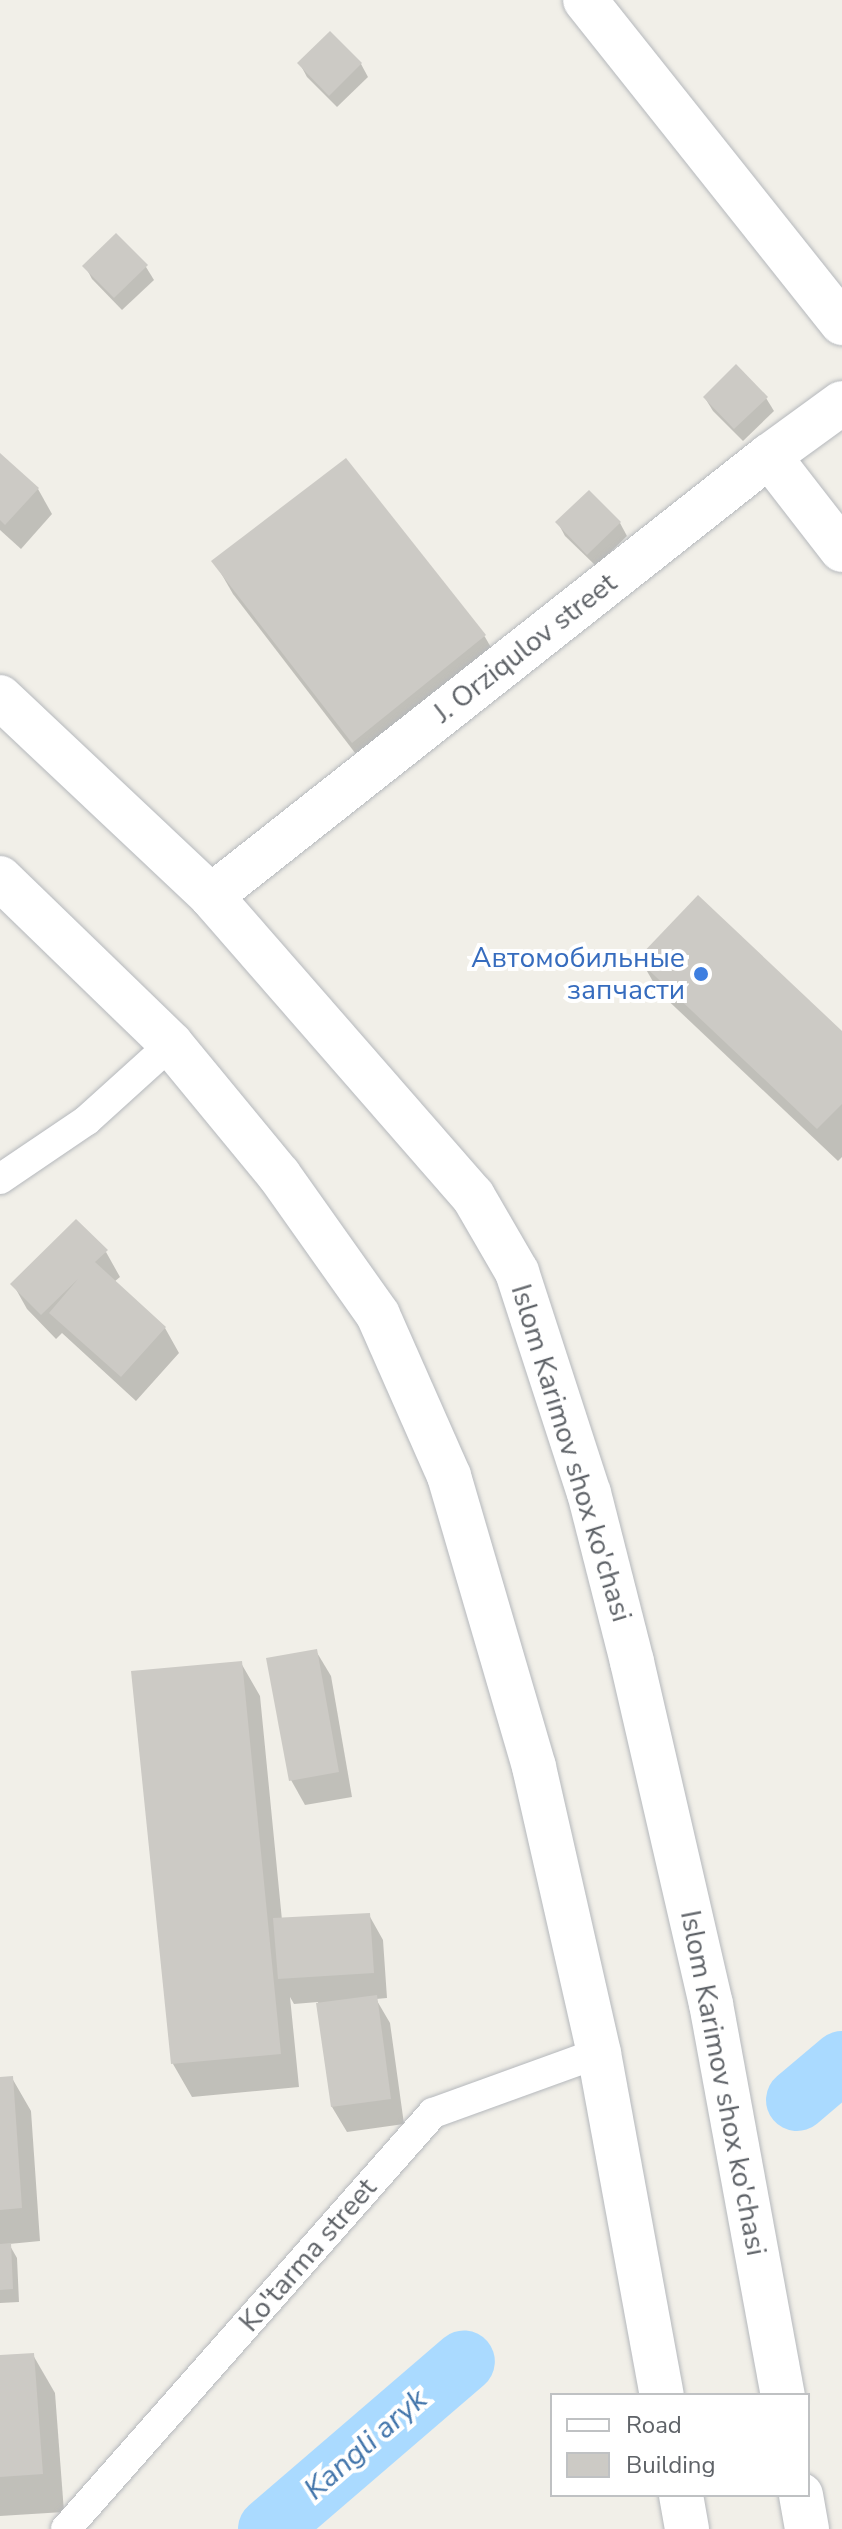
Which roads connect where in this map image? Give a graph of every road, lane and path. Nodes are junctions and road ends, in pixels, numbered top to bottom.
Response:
1 (585, 0) edge
2 (842, 323) edge
3 (842, 403) edge
4 (769, 456) junction
5 (842, 550) edge
6 (0, 697) edge
7 (0, 878) edge
8 (211, 896) junction
9 (171, 1044) junction
10 (0, 1179) edge
11 (599, 2053) junction
12 (662, 2393) edge
13 (783, 2393) edge
14 (681, 2497) edge
15 (801, 2497) edge
16 (66, 2529) edge
17 (687, 2529) edge
18 (807, 2529) edge

1 - 2 main road
3 - 4 main road, J. Orziqulov street
4 - 5 main road
4 - 8 main road, J. Orziqulov street
6 - 8 main road, Islom Karimov shox ko'chasi
7 - 9 main road
8 - 13 main road, Islom Karimov shox ko'chasi
9 - 10 lane
9 - 11 main road
11 - 12 main road
11 - 16 lane, Ko'tarma street
14 - 17 main road
15 - 18 main road

